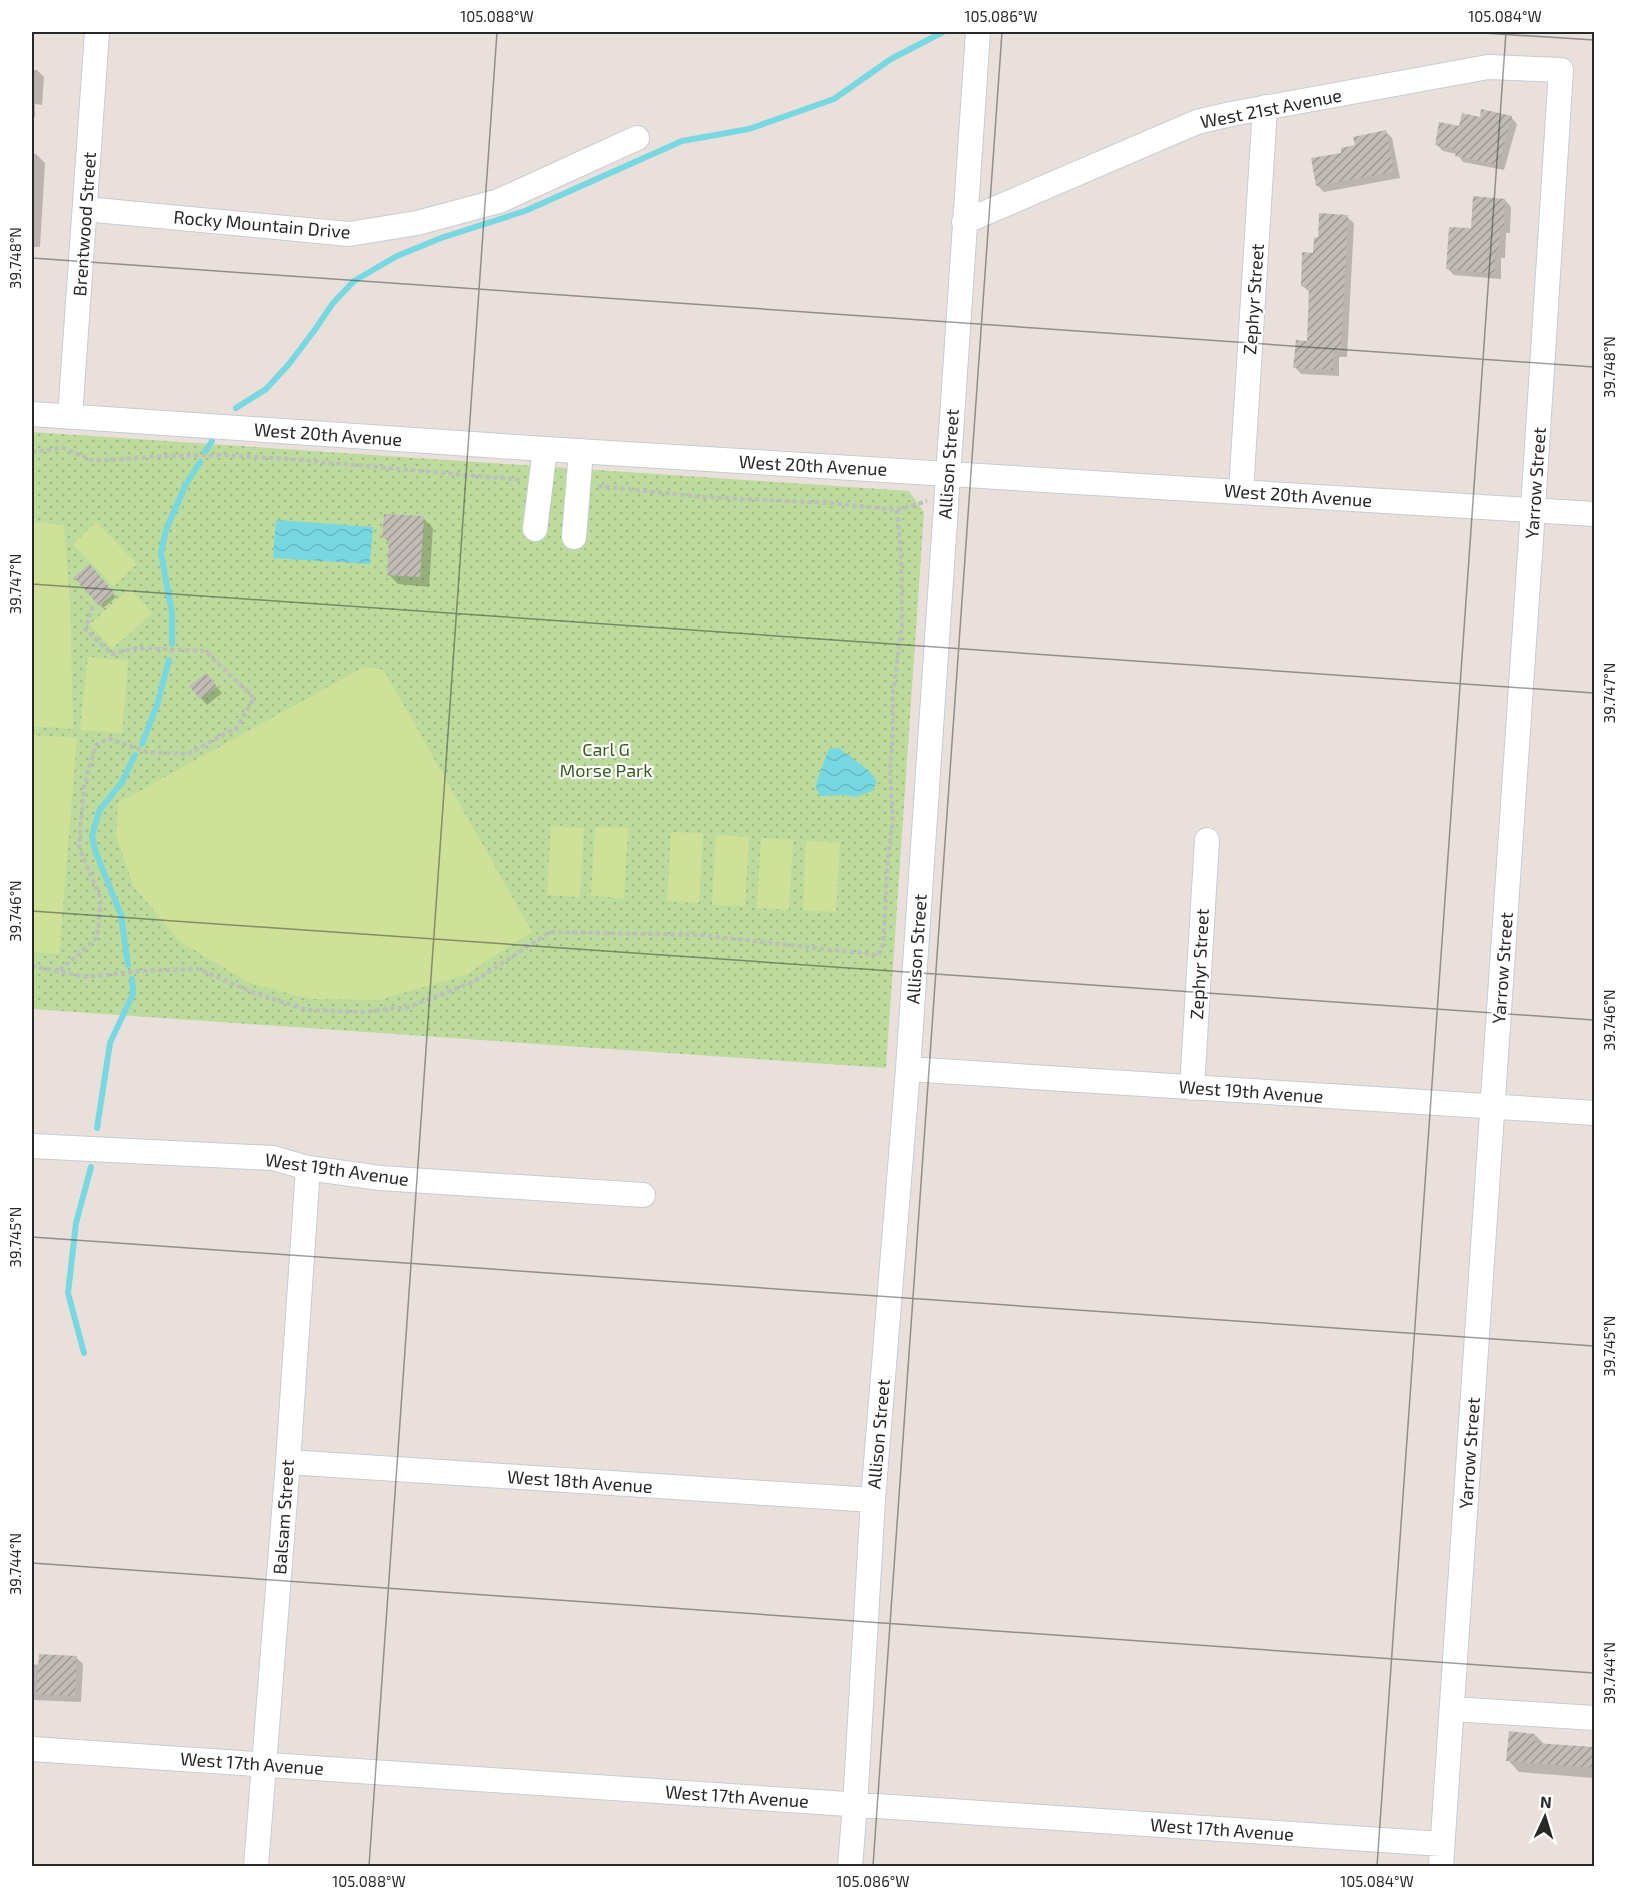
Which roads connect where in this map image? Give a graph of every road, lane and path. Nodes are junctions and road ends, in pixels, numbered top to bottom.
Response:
1 (96, 32) edge
2 (978, 32) edge
3 (1561, 70) joint
4 (1265, 107) junction
5 (637, 138) dead end
6 (85, 209) junction
7 (964, 222) junction
8 (32, 414) edge
9 (70, 417) junction
10 (545, 449) junction
11 (581, 451) junction
12 (32, 452) edge
13 (541, 481) junction
14 (578, 484) junction
15 (947, 484) junction
16 (1241, 491) junction
17 (1533, 509) junction
18 (897, 510) junction
19 (1594, 513) edge
20 (535, 529) dead end
21 (574, 537) dead end
22 (93, 605) dead end
23 (1207, 840) dead end
24 (32, 966) edge
25 (59, 971) junction
26 (908, 1069) junction
27 (1192, 1088) junction
28 (1493, 1107) junction
29 (1594, 1113) edge
30 (32, 1146) edge
31 (308, 1168) junction
32 (643, 1195) dead end
33 (288, 1462) junction
34 (873, 1500) junction
35 (1452, 1710) junction
36 (1594, 1718) edge
37 (32, 1749) edge
38 (265, 1763) junction
39 (855, 1804) junction
40 (1442, 1855) edge
41 (256, 1866) edge
42 (850, 1866) edge

1 - 6 street, Brentwood Street
2 - 7 street, Allison Street
3 - 4 street, West 21st Avenue
3 - 17 street, Yarrow Street
4 - 7 street, West 21st Avenue
4 - 16 street, Zephyr Street
5 - 6 street, Rocky Mountain Drive
6 - 9 street, Brentwood Street
7 - 15 street, Allison Street
8 - 9 street, West 20th Avenue
9 - 10 street, West 20th Avenue
10 - 11 street, West 20th Avenue
10 - 13 street
11 - 14 street
11 - 15 street, West 20th Avenue
12 - 13 path
13 - 20 street
14 - 18 path
14 - 21 street
15 - 16 street, West 20th Avenue
15 - 18 path
15 - 26 street, Allison Street
16 - 17 street, West 20th Avenue
17 - 19 street, West 20th Avenue
17 - 28 street, Yarrow Street
18 - 25 path
22 - 25 path
23 - 27 street, Zephyr Street
24 - 25 path
26 - 27 street, West 19th Avenue
26 - 34 street, Allison Street
27 - 28 street, West 19th Avenue
28 - 29 street, West 19th Avenue
28 - 35 street, Yarrow Street
30 - 31 street, West 19th Avenue
31 - 32 street, West 19th Avenue
31 - 33 street, Balsam Street
33 - 34 street, West 18th Avenue
33 - 38 street, Balsam Street
34 - 39 street, Allison Street
35 - 36 street
35 - 40 street, Yarrow Street
37 - 38 street, West 17th Avenue
38 - 39 street, West 17th Avenue
38 - 41 street, Balsam Street
39 - 40 street, West 17th Avenue
39 - 42 street, Allison Street

